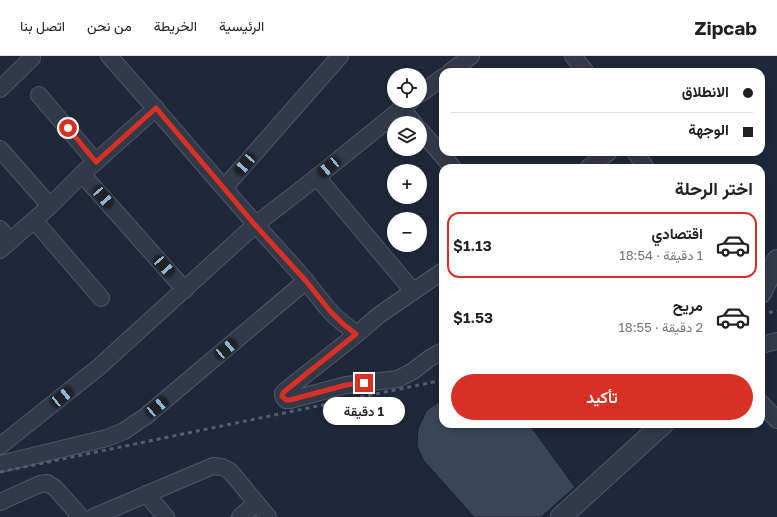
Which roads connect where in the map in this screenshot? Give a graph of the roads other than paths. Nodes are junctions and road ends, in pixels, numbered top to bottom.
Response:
1 (109, 56) edge
2 (340, 56) edge
3 (471, 56) edge
4 (573, 56) edge
5 (32, 58) dead end
6 (455, 68) edge
7 (583, 68) edge
8 (439, 80) edge
9 (0, 89) edge
10 (427, 89) edge
11 (39, 95) dead end
12 (156, 108) junction
13 (402, 108) edge
14 (427, 138) edge
15 (0, 149) edge
16 (439, 152) edge
17 (443, 156) edge
18 (604, 156) edge
19 (96, 162) junction
20 (450, 164) edge
21 (593, 164) edge
22 (82, 174) junction
23 (317, 177) junction
24 (224, 188) junction
25 (50, 206) junction
26 (34, 220) junction
27 (255, 225) junction
28 (3, 240) edge
29 (777, 260) edge
30 (439, 274) edge
31 (306, 281) junction
32 (765, 285) edge
33 (185, 290) junction
34 (413, 291) junction
35 (101, 298) dead end
36 (356, 334) junction
37 (777, 341) edge
38 (765, 344) edge
39 (439, 353) edge
40 (765, 407) edge
41 (777, 420) edge
42 (659, 428) edge
43 (0, 446) edge
44 (0, 464) edge
45 (146, 494) junction
46 (0, 502) edge
47 (256, 503) junction
48 (80, 517) edge
49 (93, 517) edge
50 (166, 517) edge
51 (240, 517) edge
52 (268, 517) edge
53 (561, 517) edge

1 - 12 street
2 - 24 street
3 - 6 street
4 - 7 street
5 - 9 street
8 - 10 street
11 - 19 street
12 - 19 street
12 - 24 street
13 - 23 street
14 - 16 street
15 - 25 street
17 - 20 street
18 - 21 street
19 - 22 street
22 - 25 street
22 - 33 street
23 - 27 street
23 - 34 street
24 - 27 street
25 - 26 street
26 - 28 street
26 - 35 street
27 - 31 street
27 - 33 street
29 - 32 street
30 - 34 street
31 - 36 street
31 - 44 street
33 - 43 street
34 - 36 street
36 - 39 street
37 - 38 street
40 - 41 street
42 - 53 street
45 - 47 street
45 - 49 street
45 - 50 street
46 - 48 street
47 - 51 street
47 - 52 street

